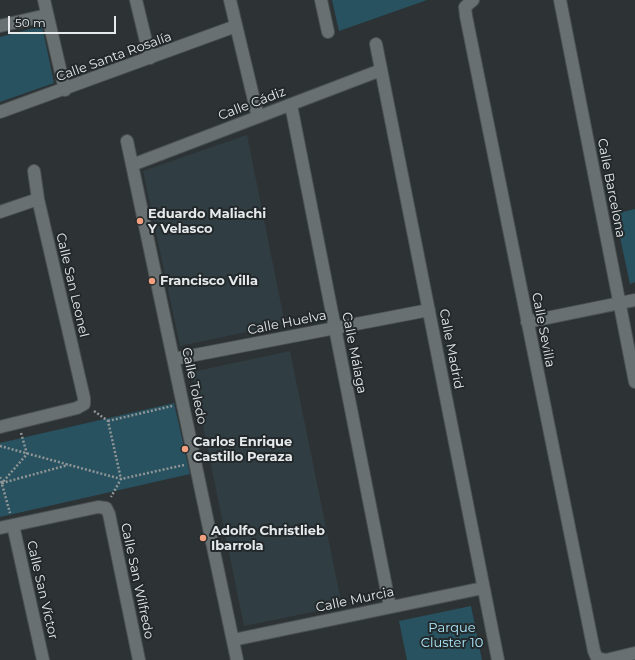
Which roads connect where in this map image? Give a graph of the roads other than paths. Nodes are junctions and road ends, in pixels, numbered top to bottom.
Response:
1 (44, 0) edge
2 (136, 0) edge
3 (230, 0) edge
4 (321, 0) edge
5 (560, 0) edge
6 (469, 4) edge
7 (47, 15) junction
8 (0, 26) edge
9 (236, 26) junction
10 (328, 32) dead end
11 (376, 44) dead end
12 (150, 58) junction
13 (381, 70) junction
14 (65, 90) junction
15 (291, 105) junction
16 (0, 112) edge
17 (258, 117) junction
18 (127, 141) dead end
19 (132, 164) junction
20 (34, 171) dead end
21 (38, 200) junction
22 (0, 212) edge
23 (635, 300) edge
24 (620, 303) junction
25 (429, 310) junction
26 (527, 322) junction
27 (335, 328) junction
28 (174, 359) junction
29 (635, 382) edge
30 (0, 427) edge
31 (14, 525) junction
32 (0, 528) edge
33 (483, 588) junction
34 (390, 607) junction
35 (233, 640) junction
36 (635, 653) edge
37 (43, 660) edge
38 (139, 660) edge
39 (237, 660) edge
40 (498, 660) edge

1 - 7 street
2 - 12 street
3 - 9 street
4 - 10 street
5 - 24 street, Calle Barcelona
6 - 26 street, Calle Sevilla
7 - 8 street
7 - 14 street
9 - 12 street, Calle Santa Rosalía
9 - 17 street
11 - 13 street, Calle Madrid
12 - 14 street, Calle Santa Rosalía
13 - 15 street, Calle Cádiz
13 - 25 street, Calle Madrid
14 - 16 street, Calle Santa Rosalía
15 - 17 street, Calle Cádiz
15 - 27 street, Calle Málaga
17 - 19 street, Calle Cádiz
18 - 19 street, Calle Toledo
19 - 28 street, Calle Toledo
20 - 21 street, Calle San Leonel
21 - 22 street
21 - 30 street, Calle San Leonel
23 - 24 street
24 - 26 street
24 - 29 street, Calle Barcelona
25 - 27 street, Calle Huelva
25 - 33 street, Calle Madrid
26 - 36 street, Calle Sevilla
27 - 28 street, Calle Huelva
27 - 34 street, Calle Málaga
28 - 35 street, Calle Toledo
31 - 32 street
31 - 37 street, Calle San Víctor
31 - 38 street, Calle San Wilfredo
33 - 34 street, Calle Murcia
33 - 40 street, Calle Madrid
34 - 35 street, Calle Murcia
35 - 39 street, Calle Toledo

